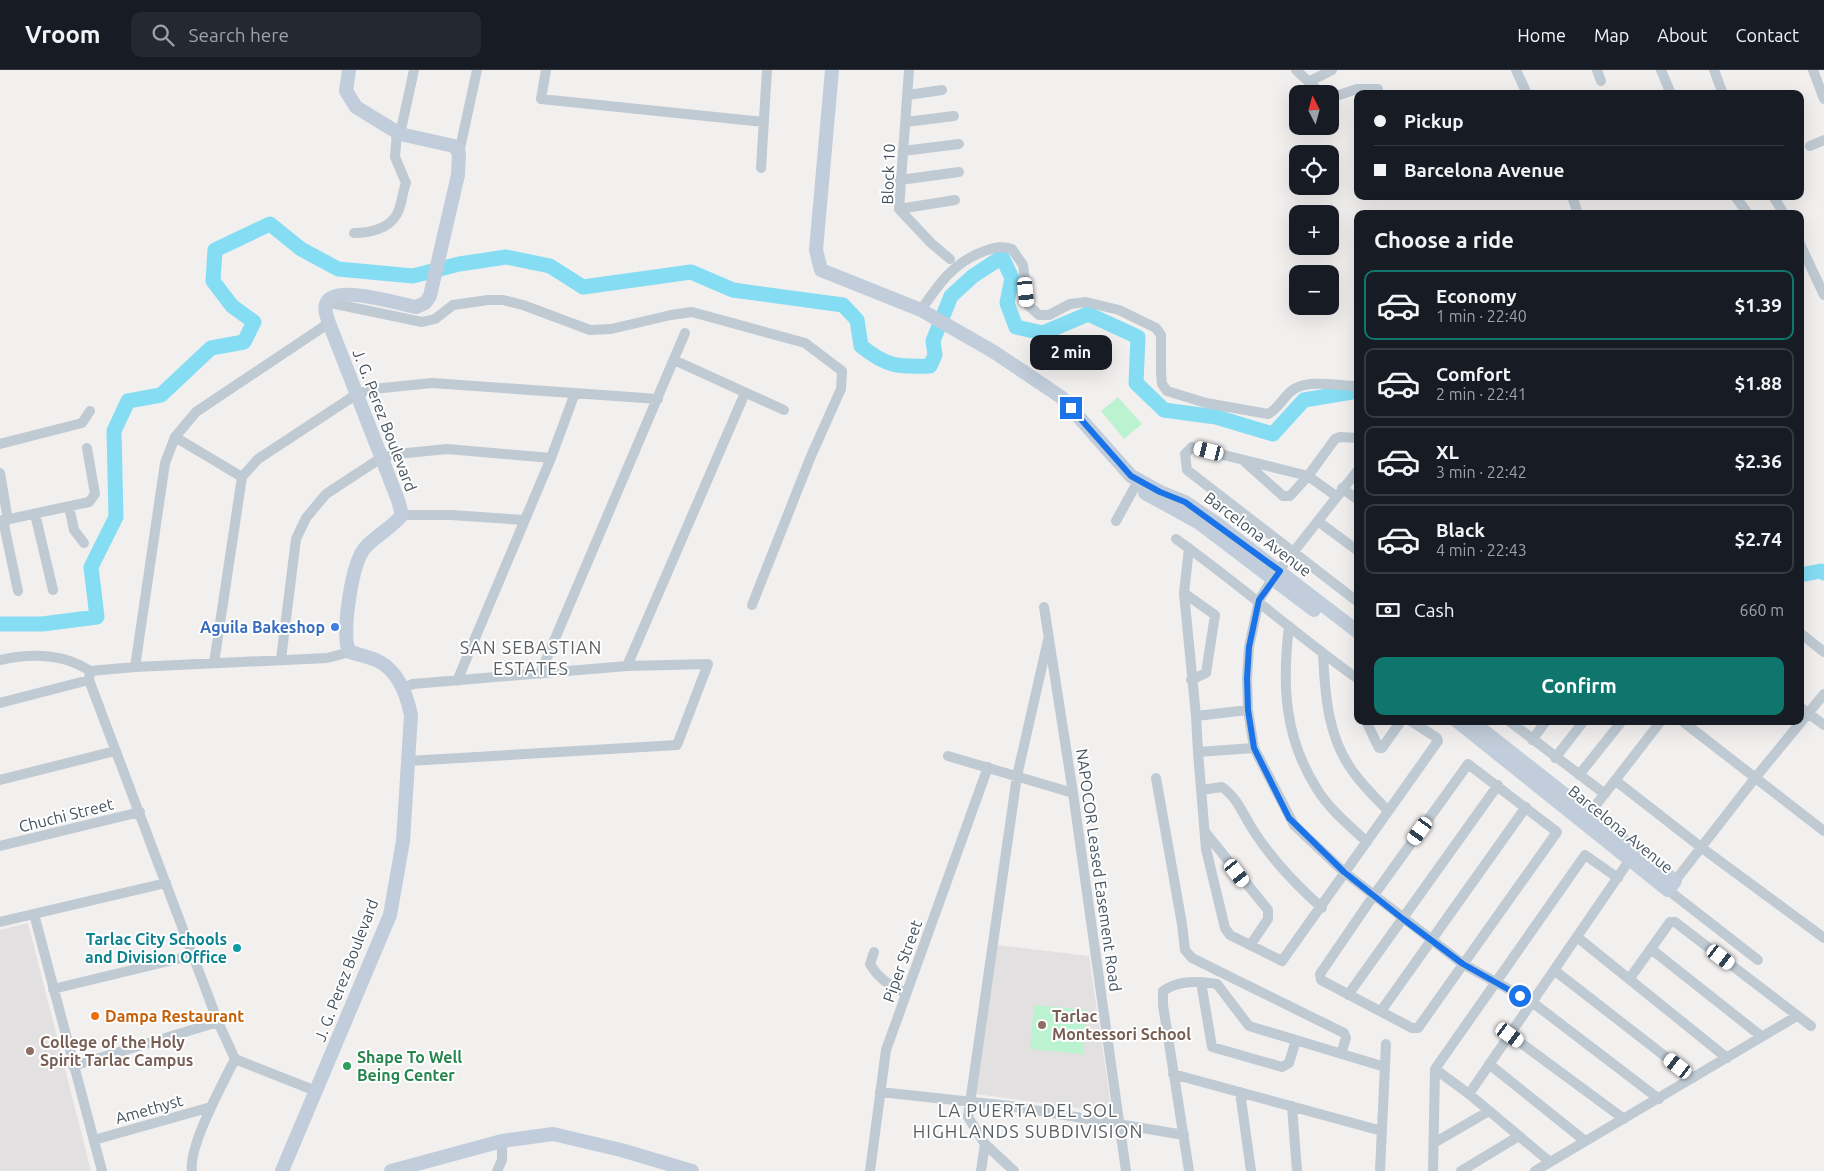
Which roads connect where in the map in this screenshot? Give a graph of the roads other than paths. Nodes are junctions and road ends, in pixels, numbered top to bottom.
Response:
1 (349, 70) edge
2 (414, 70) edge
3 (477, 70) edge
4 (546, 70) edge
5 (767, 70) edge
6 (832, 70) edge
7 (909, 70) edge
8 (1296, 70) edge
9 (1332, 70) edge
10 (1516, 70) edge
11 (1597, 70) edge
12 (1661, 70) edge
13 (1714, 70) edge
14 (1813, 70) edge
15 (1601, 81) dead end
16 (1308, 82) junction
17 (1312, 85) edge
18 (1378, 89) dead end
19 (942, 90) dead end
20 (1526, 90) edge
21 (1669, 90) edge
22 (1722, 90) edge
23 (908, 95) junction
24 (1339, 95) edge
25 (1824, 98) edge
26 (954, 116) dead end
27 (764, 122) junction
28 (906, 122) junction
29 (398, 133) junction
30 (1824, 140) edge
31 (959, 144) dead end
32 (1810, 146) dead end
33 (904, 151) junction
34 (459, 153) junction
35 (761, 168) dead end
36 (959, 172) dead end
37 (900, 180) junction
38 (955, 200) dead end
39 (899, 209) junction
40 (354, 233) dead end
41 (1804, 255) edge
42 (950, 258) dead end
43 (1824, 295) edge
44 (326, 302) junction
45 (924, 312) junction
46 (329, 323) junction
47 (685, 333) dead end
48 (674, 360) junction
49 (1354, 386) edge
50 (575, 393) junction
51 (745, 393) junction
52 (357, 394) junction
53 (658, 399) junction
54 (784, 410) dead end
55 (90, 411) dead end
56 (175, 437) junction
57 (1354, 438) edge
58 (0, 444) edge
59 (87, 448) dead end
60 (381, 458) junction
61 (551, 458) junction
62 (1243, 460) junction
63 (0, 473) edge
64 (1354, 475) edge
65 (1308, 476) junction
66 (242, 477) junction
67 (1134, 481) junction
68 (1339, 492) junction
69 (1354, 498) edge
70 (69, 507) junction
71 (35, 514) junction
72 (402, 515) junction
73 (4, 520) edge
74 (524, 520) junction
75 (1116, 521) dead end
76 (1319, 522) junction
77 (1176, 538) dead end
78 (84, 543) dead end
79 (1189, 548) junction
80 (1354, 548) edge
81 (1294, 553) junction
82 (1276, 574) junction
83 (53, 590) dead end
84 (18, 591) dead end
85 (1184, 592) junction
86 (1354, 599) edge
87 (1259, 600) junction
88 (752, 604) dead end
89 (1044, 607) dead end
90 (1289, 626) junction
91 (1354, 629) edge
92 (1049, 634) junction
93 (1804, 636) edge
94 (1354, 640) edge
95 (350, 652) junction
96 (1824, 652) edge
97 (1322, 654) junction
98 (281, 659) junction
99 (0, 660) edge
100 (214, 663) junction
101 (627, 666) junction
102 (135, 667) junction
103 (540, 674) junction
104 (90, 676) junction
105 (1354, 676) edge
106 (1191, 680) junction
107 (457, 681) junction
108 (403, 688) junction
109 (1824, 694) edge
110 (0, 704) edge
111 (1248, 710) junction
112 (1804, 710) edge
113 (1196, 716) junction
114 (1367, 725) edge
115 (1398, 725) edge
116 (1417, 725) edge
117 (1462, 725) edge
118 (1476, 725) edge
119 (1514, 725) edge
120 (1543, 725) edge
121 (1581, 725) edge
122 (1619, 725) edge
123 (1658, 725) edge
124 (1687, 725) edge
125 (1793, 725) edge
126 (1824, 725) edge
127 (1532, 740) junction
128 (1254, 748) junction
129 (115, 751) junction
130 (1198, 752) junction
131 (948, 756) dead end
132 (1555, 758) junction
133 (409, 761) junction
134 (988, 768) junction
135 (1017, 776) junction
136 (1579, 776) junction
137 (1156, 778) dead end
138 (1755, 778) junction
139 (0, 780) edge
140 (1616, 780) junction
141 (1498, 785) junction
142 (1201, 790) junction
143 (1073, 793) junction
144 (1605, 794) junction
145 (1526, 807) junction
146 (1388, 811) junction
147 (140, 812) junction
148 (1589, 814) junction
149 (1824, 831) edge
150 (1205, 832) junction
151 (1366, 842) junction
152 (0, 846) edge
153 (1702, 848) junction
154 (1633, 854) junction
155 (1344, 872) junction
156 (1618, 878) junction
157 (166, 883) junction
158 (1672, 886) junction
159 (1374, 895) junction
160 (1322, 908) junction
161 (34, 914) junction
162 (1403, 919) junction
163 (0, 922) edge
164 (1578, 938) junction
165 (1824, 938) edge
166 (1433, 940) junction
167 (1251, 944) junction
168 (1651, 949) junction
169 (874, 952) dead end
170 (194, 955) junction
171 (1758, 960) dead end
172 (1463, 964) junction
173 (1554, 970) junction
174 (1221, 972) junction
175 (1630, 978) junction
176 (1201, 982) junction
177 (1495, 983) junction
178 (1217, 984) junction
179 (53, 989) junction
180 (906, 993) junction
181 (1348, 995) junction
182 (1532, 1002) junction
183 (1381, 1011) junction
184 (1797, 1016) junction
185 (218, 1022) junction
186 (1811, 1026) dead end
187 (1510, 1035) junction
188 (1761, 1036) junction
189 (1296, 1040) junction
190 (1386, 1044) dead end
191 (1341, 1054) junction
192 (1727, 1058) junction
193 (235, 1059) junction
194 (1489, 1064) junction
195 (73, 1066) junction
196 (1385, 1067) junction
197 (1436, 1069) junction
198 (1174, 1074) junction
199 (1693, 1078) junction
200 (316, 1091) junction
201 (880, 1092) junction
202 (1240, 1092) junction
203 (1469, 1094) junction
204 (1659, 1099) junction
205 (969, 1103) junction
206 (1292, 1106) junction
207 (211, 1107) junction
208 (1489, 1111) junction
209 (1624, 1119) junction
210 (1121, 1126) junction
211 (1382, 1131) junction
212 (1184, 1135) junction
213 (1519, 1136) junction
214 (94, 1140) junction
215 (502, 1141) junction
216 (1585, 1141) junction
217 (1434, 1143) junction
218 (985, 1144) junction
219 (1550, 1162) junction
220 (102, 1171) edge
221 (192, 1171) edge
222 (282, 1171) edge
223 (391, 1171) edge
224 (497, 1171) edge
225 (692, 1171) edge
226 (870, 1171) edge
227 (981, 1171) edge
228 (1014, 1171) edge
229 (1126, 1171) edge
230 (1189, 1171) edge
231 (1251, 1171) edge
232 (1297, 1171) edge
233 (1380, 1171) edge
234 (1433, 1171) edge
235 (1461, 1171) edge
236 (1535, 1171) edge

1 - 29 street
2 - 29 street
3 - 34 street
4 - 27 street
5 - 27 street
6 - 45 street, Barcelona Avenue
7 - 23 street, Block 10
8 - 16 street
9 - 16 street
10 - 20 street
11 - 15 street
12 - 21 street
13 - 22 street
14 - 25 street
16 - 17 street
18 - 24 street
19 - 23 street
23 - 28 street, Block 10
26 - 28 street
27 - 35 street
28 - 33 street, Block 10
29 - 34 street
29 - 40 street
30 - 32 street
31 - 33 street
33 - 37 street, Block 10
34 - 44 street
36 - 37 street
37 - 39 street, Block 10
38 - 39 street
39 - 42 street, Block 10
41 - 43 street
44 - 46 street, J. G. Perez Boulevard
44 - 88 street
45 - 49 street
45 - 67 street, Barcelona Avenue
46 - 52 street, J. G. Perez Boulevard
46 - 56 street
47 - 48 street
48 - 51 street
48 - 53 street
50 - 52 street
50 - 53 street
50 - 61 street
51 - 54 street
51 - 101 street
52 - 60 street, J. G. Perez Boulevard
52 - 66 street
53 - 103 street
55 - 58 street
56 - 66 street
56 - 102 street
57 - 65 street
59 - 70 street
60 - 61 street
60 - 72 street, J. G. Perez Boulevard
60 - 98 street
61 - 74 street
62 - 65 street
62 - 65 street
62 - 81 street
63 - 73 street
64 - 68 street
65 - 68 street
66 - 100 street
67 - 75 street
67 - 82 street, Barcelona Avenue
68 - 69 street
68 - 76 street
70 - 71 street
70 - 78 street
71 - 73 street
71 - 83 street
72 - 74 street
72 - 95 street, J. G. Perez Boulevard
73 - 84 street
74 - 107 street
76 - 80 street
76 - 81 street
77 - 79 street
79 - 85 street
79 - 87 street
81 - 82 street
81 - 86 street
82 - 87 street
82 - 91 street, Barcelona Avenue
82 - 94 street, Barcelona Avenue
85 - 106 street
85 - 106 street
87 - 90 street
87 - 111 street
89 - 92 street, NAPOCOR Leased Easement Road
90 - 97 street
90 - 151 street
92 - 135 street
92 - 143 street, NAPOCOR Leased Easement Road
93 - 96 street
95 - 98 street
95 - 108 street, J. G. Perez Boulevard
97 - 105 street
97 - 146 street
98 - 100 street
99 - 104 street
100 - 102 street
101 - 103 street
101 - 133 street
102 - 104 street
103 - 107 street
104 - 110 street
104 - 129 street
106 - 113 street
107 - 108 street
108 - 133 street, J. G. Perez Boulevard
109 - 112 street
111 - 113 street
111 - 128 street
112 - 126 street
113 - 130 street
114 - 115 street
116 - 146 street
117 - 154 street, Barcelona Avenue
118 - 148 street, Barcelona Avenue
119 - 127 street
120 - 127 street
121 - 132 street
122 - 136 street
123 - 140 street
124 - 138 street
125 - 138 street
127 - 132 street
128 - 130 street
128 - 155 street
129 - 139 street
129 - 147 street
130 - 142 street
131 - 134 street
132 - 136 street
133 - 200 street, J. G. Perez Boulevard
134 - 135 street
134 - 180 street, Piper Street
135 - 143 street
135 - 205 street
136 - 144 street
137 - 174 street
138 - 149 street
138 - 153 street
140 - 144 street
140 - 153 street
141 - 145 street
141 - 159 street
141 - 162 street
142 - 150 street
142 - 160 street
143 - 210 street, NAPOCOR Leased Easement Road
144 - 148 street
145 - 166 street
145 - 172 street
146 - 151 street
147 - 152 street, Chuchi Street
147 - 157 street
148 - 154 street, Barcelona Avenue
150 - 167 street
150 - 167 street
151 - 155 street
153 - 158 street
153 - 165 street
154 - 156 street
154 - 158 street, Barcelona Avenue
155 - 159 street
155 - 160 street
156 - 164 street
156 - 177 street
157 - 161 street
157 - 170 street
158 - 171 street
159 - 162 street
159 - 181 street
160 - 167 street
161 - 163 street
161 - 179 street
162 - 166 street
162 - 181 street
164 - 173 street
164 - 175 street
166 - 172 street
166 - 183 street
168 - 175 street
168 - 184 street
168 - 188 street
169 - 180 street
170 - 179 street
170 - 185 street
172 - 177 street
172 - 183 street
173 - 182 street
173 - 199 street
174 - 178 street
174 - 191 street
175 - 192 street
176 - 178 street
176 - 189 street
176 - 198 street
177 - 182 street
177 - 197 street
178 - 189 street
179 - 195 street
180 - 201 street, Piper Street
181 - 183 street
182 - 187 street
182 - 204 street
184 - 186 street
184 - 188 street
185 - 193 street
185 - 195 street
187 - 194 street
187 - 209 street
188 - 192 street
189 - 191 street
190 - 196 street
191 - 196 street
192 - 199 street
193 - 200 street
193 - 207 street
194 - 203 street
194 - 216 street
195 - 214 street
196 - 211 street
197 - 203 street
197 - 217 street
198 - 202 street
198 - 212 street
199 - 204 street
200 - 222 street, J. G. Perez Boulevard
201 - 205 street
201 - 226 street, Piper Street
202 - 206 street
202 - 231 street
203 - 208 street
204 - 209 street
205 - 210 street
205 - 218 street
206 - 211 street
206 - 232 street
207 - 214 street, Amethyst
207 - 221 street
208 - 213 street
208 - 217 street
209 - 216 street
210 - 212 street
210 - 229 street, NAPOCOR Leased Easement Road
211 - 233 street
212 - 230 street
213 - 219 street
213 - 235 street
214 - 220 street
215 - 223 street
215 - 224 street
215 - 225 street
216 - 219 street
217 - 234 street
218 - 227 street
218 - 228 street
219 - 236 street

